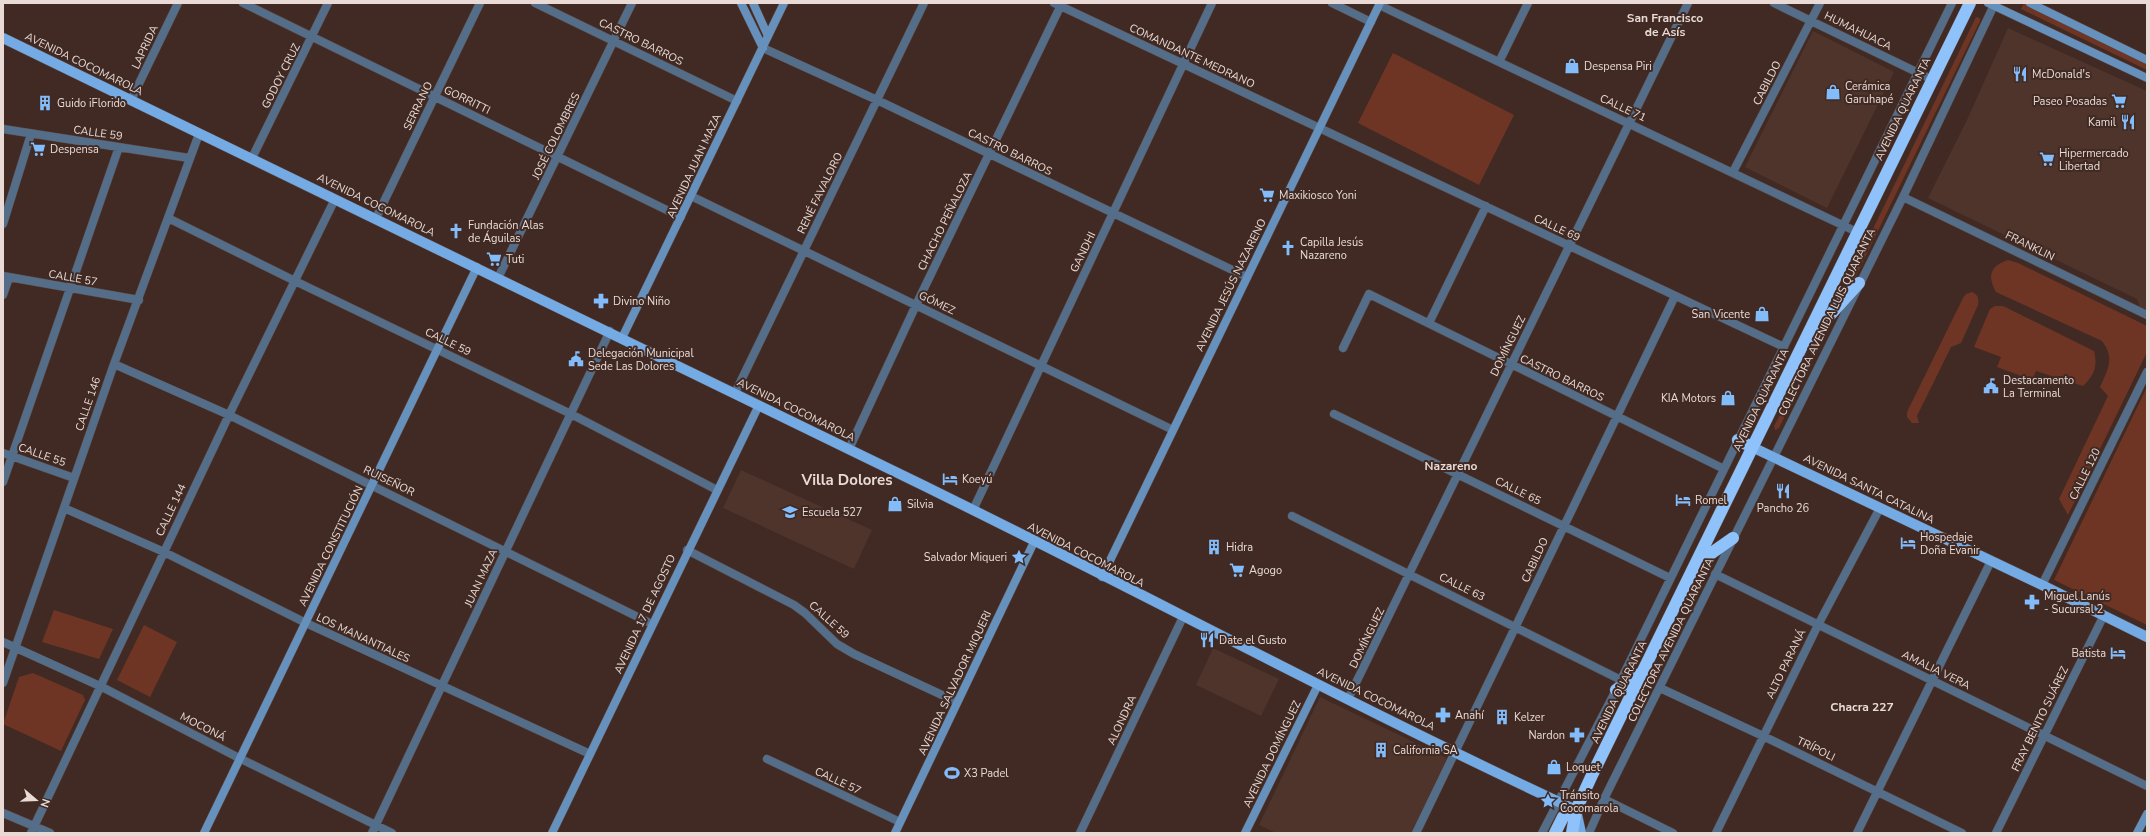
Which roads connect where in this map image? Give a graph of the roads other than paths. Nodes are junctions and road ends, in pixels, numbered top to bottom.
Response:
1 (178, 3) edge
2 (243, 3) edge
3 (328, 3) edge
4 (480, 3) edge
5 (535, 3) edge
6 (632, 3) edge
7 (741, 3) edge
8 (753, 3) edge
9 (784, 3) edge
10 (924, 3) edge
11 (1212, 3) edge
12 (1332, 3) edge
13 (1528, 3) edge
14 (1688, 3) edge
15 (1774, 3) edge
16 (1820, 3) edge
17 (1952, 3) edge
18 (1970, 3) edge
19 (2030, 3) edge
20 (1059, 4) edge
21 (1379, 4) edge
22 (1992, 4) edge
23 (1811, 21) junction
24 (1371, 22) junction
25 (768, 36) junction
26 (3, 38) edge
27 (312, 38) junction
28 (613, 41) junction
29 (763, 48) junction
30 (2147, 60) edge
31 (1499, 62) junction
32 (1182, 64) junction
33 (1918, 73) junction
34 (2147, 78) edge
35 (1933, 80) junction
36 (435, 96) junction
37 (131, 100) junction
38 (877, 100) junction
39 (737, 101) junction
40 (1629, 123) junction
41 (3, 129) edge
42 (1320, 129) junction
43 (31, 134) junction
44 (199, 134) junction
45 (119, 147) junction
46 (990, 155) junction
47 (559, 157) junction
48 (189, 158) junction
49 (252, 158) junction
50 (1733, 172) junction
51 (691, 196) junction
52 (1903, 197) junction
53 (335, 199) junction
54 (6, 202) edge
55 (1486, 206) junction
56 (1114, 214) junction
57 (681, 217) junction
58 (168, 218) junction
59 (376, 218) junction
60 (3, 224) edge
61 (1844, 225) junction
62 (1857, 232) junction
63 (1569, 246) junction
64 (804, 251) junction
65 (477, 267) junction
66 (6, 277) edge
67 (1247, 277) junction
68 (498, 278) junction
69 (295, 281) junction
70 (1859, 283) junction
71 (70, 289) junction
72 (3, 295) edge
73 (1675, 296) junction
74 (139, 300) junction
75 (916, 305) junction
76 (2147, 315) edge
77 (1429, 323) junction
78 (610, 331) junction
79 (622, 338) junction
80 (1802, 346) junction
81 (1784, 347) junction
82 (1343, 348) dead end
83 (438, 350) junction
84 (114, 364) junction
85 (1511, 365) junction
86 (1040, 366) junction
87 (2147, 372) edge
88 (735, 393) junction
89 (759, 405) junction
90 (571, 414) junction
91 (1334, 414) dead end
92 (229, 415) junction
93 (1616, 417) junction
94 (1173, 430) junction
95 (1738, 440) junction
96 (1752, 447) junction
97 (849, 449) junction
98 (3, 453) edge
99 (12, 456) junction
100 (1773, 457) junction
101 (1724, 469) junction
102 (1458, 474) junction
103 (74, 478) junction
104 (3, 482) edge
105 (373, 485) junction
106 (717, 490) junction
107 (64, 508) junction
108 (1880, 508) junction
109 (972, 510) junction
110 (1292, 516) dead end
111 (1563, 526) junction
112 (1733, 538) junction
113 (1034, 542) junction
114 (688, 550) junction
115 (506, 551) junction
116 (164, 552) junction
117 (1991, 560) junction
118 (1695, 565) junction
119 (1410, 574) junction
120 (1715, 574) junction
121 (1102, 577) junction
122 (1670, 578) junction
123 (2042, 585) junction
124 (2104, 615) junction
125 (1183, 617) junction
126 (306, 623) junction
127 (652, 624) junction
128 (1818, 624) junction
129 (1516, 626) junction
130 (2147, 637) edge
131 (3, 642) edge
132 (15, 648) junction
133 (1644, 671) junction
134 (1932, 680) junction
135 (3, 683) edge
136 (1318, 685) junction
137 (1618, 685) junction
138 (102, 687) junction
139 (442, 687) junction
140 (1660, 688) junction
141 (1348, 699) junction
142 (957, 702) junction
143 (2044, 735) junction
144 (1763, 736) junction
145 (1455, 751) junction
146 (590, 754) junction
147 (239, 758) junction
148 (767, 759) dead end
149 (2147, 786) edge
150 (1878, 792) junction
151 (1604, 799) junction
152 (1557, 801) junction
153 (1576, 810) junction
154 (3, 812) edge
155 (2147, 814) edge
156 (900, 822) junction
157 (376, 825) junction
158 (33, 829) edge
159 (50, 833) edge
160 (204, 833) edge
161 (372, 833) edge
162 (392, 833) edge
163 (552, 833) edge
164 (895, 833) edge
165 (1080, 833) edge
166 (1246, 833) edge
167 (1416, 833) edge
168 (1542, 833) edge
169 (1555, 833) edge
170 (1572, 833) edge
171 (1581, 833) edge
172 (1589, 833) edge
173 (1673, 833) edge
174 (1716, 833) edge
175 (1857, 833) edge
176 (1962, 833) edge
177 (1996, 833) edge
178 (2137, 833) edge

1 - 37 street, LAPRIDA
2 - 27 street, GORRITTI
3 - 27 street, GODOY CRUZ
4 - 36 street, SERRANO
5 - 28 street, CASTRO BARROS
6 - 28 street, JOSÉ COLOMBRES
7 - 29 main road
8 - 25 main road
9 - 25 main road, AVENIDA JUAN MAZA
10 - 38 street, RENÉ FAVALORO
11 - 32 street, GANDHI
12 - 24 street
13 - 31 street
14 - 40 street, DOMÍNGUEZ
15 - 23 street, HUMAHUACA
16 - 23 street, CABILDO
17 - 33 street
18 - 35 highway, AVENIDA QUARANTA
19 - 30 main road
20 - 32 street, COMANDANTE MEDRANO
20 - 46 street, CHACHO PEÑALOZA
21 - 24 main road, AVENIDA JESÚS NAZARENO
21 - 31 street, CALLE 71
22 - 34 main road
22 - 52 street
23 - 33 street, HUMAHUACA
23 - 50 street, CABILDO
24 - 42 main road, AVENIDA JESÚS NAZARENO
25 - 29 main road, AVENIDA JUAN MAZA
26 - 37 main road, AVENIDA COCOMAROLA
27 - 36 street, GORRITTI
27 - 49 street, GODOY CRUZ
28 - 39 street, CASTRO BARROS
28 - 47 street, JOSÉ COLOMBRES
29 - 38 street, CASTRO BARROS
29 - 39 main road, AVENIDA JUAN MAZA
31 - 40 street, CALLE 71
32 - 42 street, COMANDANTE MEDRANO
32 - 56 street, GANDHI
33 - 35 street, HUMAHUACA
33 - 61 street
35 - 62 highway, AVENIDA QUARANTA
36 - 47 street, GORRITTI
36 - 59 street, SERRANO
37 - 44 main road, AVENIDA COCOMAROLA
38 - 46 street, CASTRO BARROS
38 - 64 street, RENÉ FAVALORO
39 - 51 main road, AVENIDA JUAN MAZA
40 - 50 street, CALLE 71
40 - 63 street, DOMÍNGUEZ
41 - 43 street, CALLE 59
42 - 55 street, CALLE 69
42 - 67 main road, AVENIDA JESÚS NAZARENO
43 - 45 street, CALLE 59
43 - 54 street
44 - 48 street, CALLE 146
44 - 49 main road, AVENIDA COCOMAROLA
45 - 48 street, CALLE 59
45 - 71 street
46 - 56 street, CASTRO BARROS
46 - 75 street, CHACHO PEÑALOZA
47 - 57 street, GORRITTI
47 - 68 street, JOSÉ COLOMBRES
48 - 58 street, CALLE 146
49 - 53 main road, AVENIDA COCOMAROLA
50 - 61 street, CALLE 71
51 - 57 main road, AVENIDA JUAN MAZA
51 - 64 street, GÓMEZ
52 - 70 street, COLECTORA AVENIDA LUIS QUARANTA
52 - 76 street, FRANKLIN
53 - 59 main road, AVENIDA COCOMAROLA
53 - 69 street, CALLE 144
54 - 60 street
55 - 63 street, CALLE 69
55 - 77 street
56 - 67 street, CASTRO BARROS
56 - 86 street, GANDHI
57 - 79 main road, AVENIDA JUAN MAZA
58 - 69 street, CALLE 59
58 - 74 street, CALLE 146
59 - 65 main road, AVENIDA COCOMAROLA
61 - 62 street, CALLE 71
61 - 81 street
62 - 80 highway, AVENIDA QUARANTA
63 - 73 street, CALLE 69
63 - 85 street, DOMÍNGUEZ
64 - 75 street, GÓMEZ
64 - 88 street, RENÉ FAVALORO
65 - 68 main road, AVENIDA COCOMAROLA
65 - 83 main road, AVENIDA CONSTITUCIÓN
66 - 71 street, CALLE 57
66 - 72 street
67 - 94 main road, AVENIDA JESÚS NAZARENO
68 - 78 main road, AVENIDA COCOMAROLA
69 - 83 street, CALLE 59
69 - 92 street, CALLE 144
70 - 80 highway
70 - 100 street, COLECTORA AVENIDA LUIS QUARANTA
71 - 74 street, CALLE 57
71 - 99 street
73 - 81 street, CALLE 69
73 - 93 street, CABILDO
74 - 84 street, CALLE 146
75 - 86 street, GÓMEZ
75 - 97 street, CHACHO PEÑALOZA
77 - 82 street, CASTRO BARROS
77 - 85 street, CASTRO BARROS
78 - 79 main road, AVENIDA COCOMAROLA
78 - 90 street, JUAN MAZA
79 - 88 main road, AVENIDA COCOMAROLA
80 - 96 highway, AVENIDA QUARANTA
81 - 95 street
83 - 90 street, CALLE 59
83 - 105 main road, AVENIDA CONSTITUCIÓN
84 - 92 street, RUISEÑOR
84 - 103 street, CALLE 146
85 - 93 street, CASTRO BARROS
85 - 102 street, DOMÍNGUEZ
86 - 94 street, GÓMEZ
86 - 109 street, GANDHI
87 - 123 street, CALLE 120
88 - 89 main road, AVENIDA COCOMAROLA
89 - 97 main road, AVENIDA COCOMAROLA
89 - 106 main road, AVENIDA 17 DE AGOSTO
90 - 106 street, CALLE 59
90 - 115 street, JUAN MAZA
91 - 102 street, CALLE 65
92 - 105 street, RUISEÑOR
92 - 116 street, CALLE 144
93 - 101 street, CASTRO BARROS
93 - 111 street, CABILDO
94 - 121 main road, AVENIDA JESÚS NAZARENO
95 - 96 highway
95 - 101 street
96 - 100 main road, AVENIDA SANTA CATALINA
96 - 118 highway, AVENIDA QUARANTA
97 - 109 main road, AVENIDA COCOMAROLA
98 - 99 street, CALLE 55
99 - 103 street, CALLE 55
99 - 104 street
100 - 108 main road, AVENIDA SANTA CATALINA
100 - 112 street, COLECTORA AVENIDA QUARANTA
101 - 122 street
102 - 111 street, CALLE 65
102 - 119 street, DOMÍNGUEZ
103 - 107 street, CALLE 146
105 - 115 street, RUISEÑOR
105 - 126 main road, AVENIDA CONSTITUCIÓN
106 - 114 main road, AVENIDA 17 DE AGOSTO
107 - 116 street, LOS MANANTIALES
107 - 132 street, CALLE 146
108 - 117 main road, AVENIDA SANTA CATALINA
108 - 128 street, ALTO PARANÁ
109 - 113 main road, AVENIDA COCOMAROLA
110 - 119 street, CALLE 63
111 - 122 street, CALLE 65
111 - 129 street, CABILDO
112 - 118 highway
112 - 120 street, COLECTORA AVENIDA QUARANTA
113 - 121 main road, AVENIDA COCOMAROLA
113 - 142 main road, AVENIDA SALVADOR MIQUERI
114 - 127 main road, AVENIDA 17 DE AGOSTO
114 - 142 street, CALLE 59
115 - 127 street, RUISEÑOR
115 - 139 street, JUAN MAZA
116 - 126 street, LOS MANANTIALES
116 - 138 street, CALLE 144
117 - 123 main road, AVENIDA SANTA CATALINA
117 - 134 street
118 - 133 highway, AVENIDA QUARANTA
119 - 129 street, CALLE 63
119 - 141 street, DOMÍNGUEZ
120 - 128 street, AMALIA VERA
120 - 140 street, COLECTORA AVENIDA QUARANTA
121 - 125 main road, AVENIDA COCOMAROLA
122 - 137 street
123 - 124 main road, AVENIDA SANTA CATALINA
124 - 130 main road, AVENIDA SANTA CATALINA
124 - 143 street, FRAY BENITO SUÁREZ
125 - 136 main road, AVENIDA COCOMAROLA
125 - 165 street, ALONDRA
126 - 139 street, LOS MANANTIALES
126 - 147 main road, AVENIDA CONSTITUCIÓN
127 - 146 main road, AVENIDA 17 DE AGOSTO
128 - 134 street, AMALIA VERA
128 - 144 street, ALTO PARANÁ
129 - 137 street, CALLE 63
129 - 145 street, CABILDO
131 - 132 street, MOCONÁ
132 - 135 street, CALLE 146
132 - 138 street, MOCONÁ
133 - 137 highway
133 - 153 highway, AVENIDA QUARANTA
134 - 143 street, AMALIA VERA
134 - 150 street
136 - 141 main road, AVENIDA COCOMAROLA
136 - 166 main road, AVENIDA DOMÍNGUEZ
137 - 152 street
138 - 147 street, MOCONÁ
138 - 158 street, CALLE 144
139 - 146 street, LOS MANANTIALES
139 - 157 street, JUAN MAZA
140 - 144 street, TRÍPOLI
140 - 151 street, COLECTORA AVENIDA QUARANTA
141 - 145 main road, AVENIDA COCOMAROLA
142 - 156 main road, AVENIDA SALVADOR MIQUERI
143 - 149 street, AMALIA VERA
143 - 177 street, FRAY BENITO SUÁREZ
144 - 150 street, TRÍPOLI
144 - 174 street, ALTO PARANÁ
145 - 152 main road, AVENIDA COCOMAROLA
145 - 167 street, CABILDO
146 - 163 main road, AVENIDA 17 DE AGOSTO
147 - 157 street, MOCONÁ
147 - 160 main road, AVENIDA CONSTITUCIÓN
148 - 156 street, CALLE 57
150 - 175 street
150 - 176 street, TRÍPOLI
151 - 172 street, COLECTORA AVENIDA QUARANTA
151 - 173 street
152 - 153 main road, AVENIDA COCOMAROLA
152 - 168 street
153 - 169 highway, AVENIDA QUARANTA
153 - 170 highway, AVENIDA QUARANTA
153 - 171 main road
154 - 158 street
155 - 178 main road
156 - 164 main road, AVENIDA SALVADOR MIQUERI
157 - 161 street, JUAN MAZA
157 - 162 street, MOCONÁ
158 - 159 street

